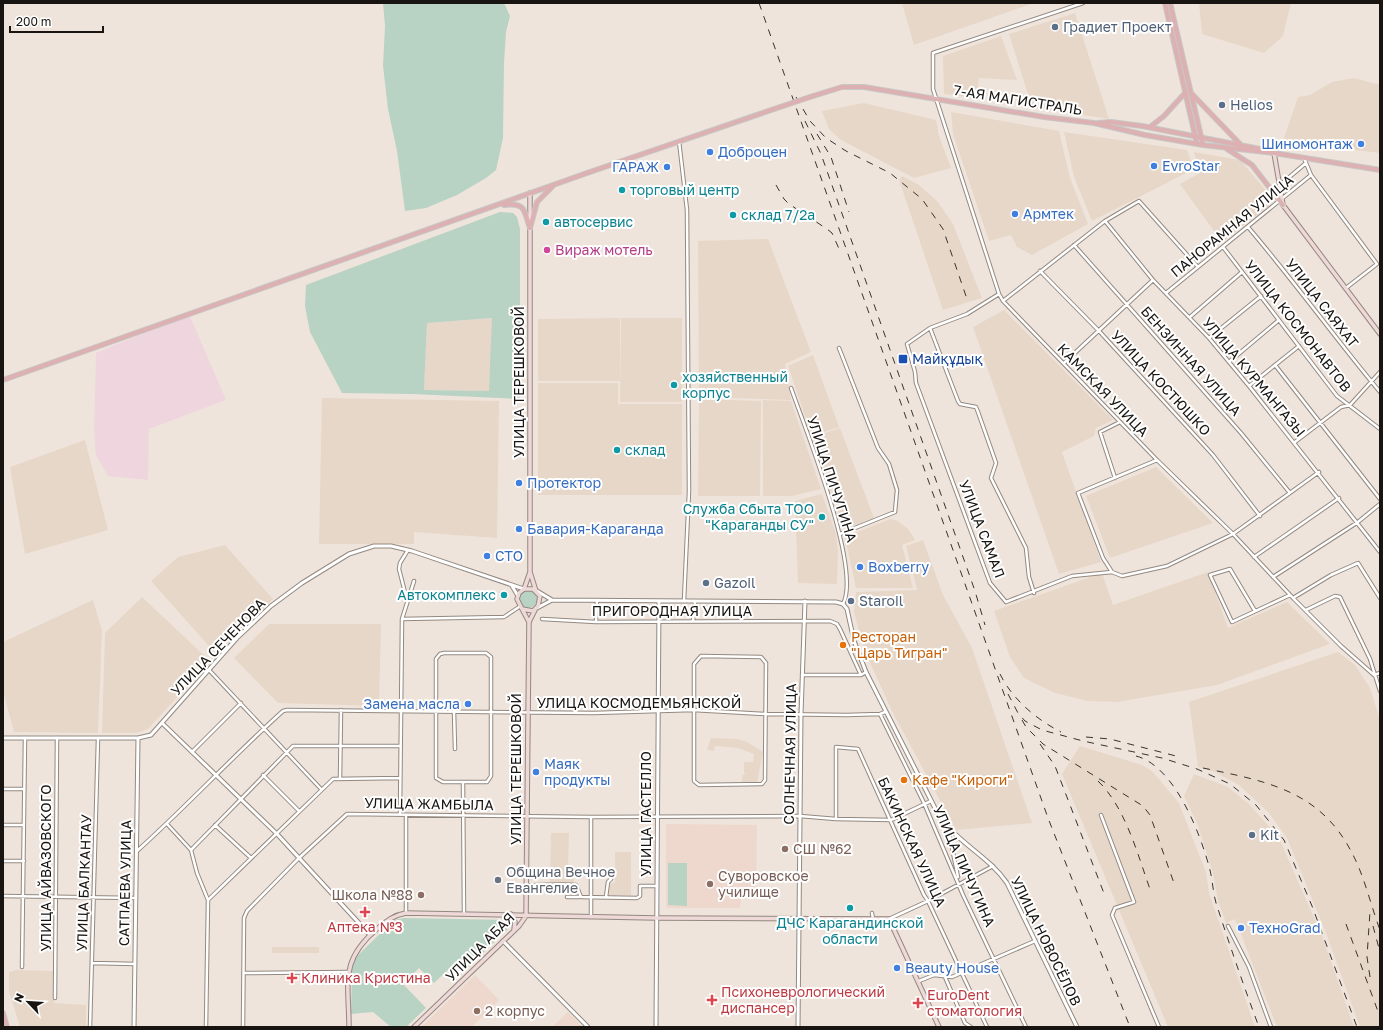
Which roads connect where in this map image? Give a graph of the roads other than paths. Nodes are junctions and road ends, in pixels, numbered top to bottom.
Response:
1 (1083, 3) edge
2 (1165, 3) edge
3 (1170, 3) edge
4 (1188, 92) junction
5 (938, 99) junction
6 (1094, 123) junction
7 (1150, 127) junction
8 (1197, 136) junction
9 (1202, 137) junction
10 (679, 142) junction
11 (1197, 144) junction
12 (1240, 144) junction
13 (1203, 145) junction
14 (1225, 148) junction
15 (1274, 153) junction
16 (1303, 157) junction
17 (1306, 163) junction
18 (1380, 170) edge
19 (1311, 175) junction
20 (556, 184) junction
21 (1280, 185) junction
22 (530, 193) junction
23 (1280, 199) junction
24 (1283, 205) joint
25 (497, 206) junction
26 (1105, 221) junction
27 (1248, 227) junction
28 (530, 228) junction
29 (1074, 245) junction
30 (1223, 247) junction
31 (1198, 267) junction
32 (1040, 271) junction
33 (1242, 272) junction
34 (1154, 280) junction
35 (1346, 288) junction
36 (1166, 293) junction
37 (999, 294) junction
38 (1261, 296) junction
39 (1003, 301) junction
40 (1127, 305) junction
41 (1190, 317) junction
42 (1279, 320) junction
43 (930, 328) junction
44 (1099, 331) junction
45 (1380, 334) edge
46 (1209, 338) junction
47 (1299, 346) junction
48 (839, 348) dead end
49 (1229, 362) junction
50 (1064, 364) junction
51 (1275, 365) junction
52 (1380, 372) edge
53 (3, 380) edge
54 (1372, 382) junction
55 (1249, 386) junction
56 (791, 388) dead end
57 (1380, 392) edge
58 (1350, 405) junction
59 (1120, 422) junction
60 (1322, 422) junction
61 (1380, 429) edge
62 (1296, 442) junction
63 (1157, 460) junction
64 (1319, 472) junction
65 (1115, 478) junction
66 (1291, 493) junction
67 (1339, 498) junction
68 (1380, 499) edge
69 (1380, 504) edge
70 (1260, 516) junction
71 (1358, 522) junction
72 (840, 534) junction
73 (1233, 534) junction
74 (408, 550) junction
75 (1380, 552) edge
76 (1254, 557) junction
77 (530, 572) junction
78 (1112, 572) junction
79 (1273, 576) junction
80 (414, 581) dead end
81 (512, 586) junction
82 (524, 589) junction
83 (536, 591) junction
84 (1034, 593) junction
85 (1290, 595) junction
86 (518, 596) junction
87 (1293, 598) junction
88 (1380, 598) edge
89 (552, 600) junction
90 (597, 601) junction
91 (407, 602) junction
92 (658, 602) junction
93 (684, 602) junction
94 (695, 602) junction
95 (805, 602) junction
96 (843, 604) junction
97 (520, 608) junction
98 (536, 609) junction
99 (1306, 610) junction
100 (1255, 612) junction
101 (402, 619) junction
102 (542, 619) dead end
103 (659, 621) junction
104 (693, 621) junction
105 (529, 622) junction
106 (596, 622) junction
107 (803, 622) junction
108 (855, 644) junction
109 (849, 647) junction
110 (209, 670) junction
111 (866, 672) junction
112 (1380, 673) edge
113 (802, 675) junction
114 (861, 675) junction
115 (1374, 675) junction
116 (1380, 692) edge
117 (240, 703) junction
118 (341, 710) junction
119 (693, 710) junction
120 (402, 711) junction
121 (435, 711) junction
122 (454, 711) junction
123 (492, 711) junction
124 (657, 711) junction
125 (527, 712) junction
126 (885, 712) junction
127 (766, 714) junction
128 (801, 714) junction
129 (880, 714) junction
130 (162, 723) junction
131 (264, 728) junction
132 (3, 738) edge
133 (25, 738) junction
134 (57, 738) junction
135 (138, 738) junction
136 (98, 739) junction
137 (341, 745) junction
138 (401, 746) junction
139 (455, 749) dead end
140 (192, 752) junction
141 (286, 753) junction
142 (263, 775) junction
143 (216, 776) junction
144 (400, 778) junction
145 (340, 779) junction
146 (462, 783) junction
147 (3, 789) edge
148 (24, 789) junction
149 (321, 789) junction
150 (240, 799) junction
151 (931, 801) junction
152 (924, 804) junction
153 (299, 811) junction
154 (400, 814) junction
155 (406, 815) junction
156 (464, 815) junction
157 (1101, 815) dead end
158 (527, 816) junction
159 (657, 816) junction
160 (800, 816) junction
161 (591, 817) junction
162 (836, 819) junction
163 (891, 820) junction
164 (167, 824) junction
165 (3, 825) edge
166 (24, 825) junction
167 (215, 825) junction
168 (948, 828) junction
169 (277, 834) junction
170 (191, 850) junction
171 (136, 851) junction
172 (251, 858) junction
173 (299, 858) junction
174 (3, 861) edge
175 (24, 861) junction
176 (993, 866) junction
177 (611, 879) dead end
178 (959, 884) junction
179 (526, 885) junction
180 (656, 886) junction
181 (3, 896) edge
182 (23, 896) junction
183 (56, 896) junction
184 (93, 897) junction
185 (567, 897) dead end
186 (579, 897) junction
187 (591, 897) junction
188 (605, 897) junction
189 (136, 898) junction
190 (208, 900) junction
191 (928, 901) junction
192 (406, 913) junction
193 (464, 913) junction
194 (872, 913) dead end
195 (512, 914) junction
196 (526, 916) junction
197 (591, 917) junction
198 (656, 918) junction
199 (799, 918) junction
200 (873, 919) junction
201 (890, 919) junction
202 (1228, 926) dead end
203 (514, 931) junction
204 (370, 935) junction
205 (503, 940) junction
206 (1035, 941) junction
207 (993, 958) junction
208 (92, 963) junction
209 (135, 964) junction
210 (22, 967) dead end
211 (348, 972) junction
212 (244, 973) junction
213 (961, 973) junction
214 (945, 977) junction
215 (919, 981) junction
216 (55, 998) dead end
217 (3, 1013) edge
218 (7, 1027) edge
219 (90, 1027) edge
220 (134, 1027) edge
221 (206, 1027) edge
222 (243, 1027) edge
223 (349, 1027) edge
224 (414, 1027) edge
225 (588, 1027) edge
226 (656, 1027) edge
227 (798, 1027) edge
228 (939, 1027) edge
229 (971, 1027) edge
230 (987, 1027) edge
231 (1026, 1027) edge
232 (1077, 1027) edge
233 (1158, 1027) edge
234 (1271, 1027) edge

1 - 5 street, КАМСКАЯ УЛИЦА
2 - 4 main road
3 - 4 main road
4 - 7 main road
4 - 8 main road
4 - 9 main road
4 - 12 main road
5 - 6 main road, 7-АЯ МАГИСТРАЛЬ
5 - 10 main road, 7-АЯ МАГИСТРАЛЬ, bridge
5 - 37 street, КАМСКАЯ УЛИЦА
6 - 7 main road
6 - 11 main road
7 - 8 main road
8 - 9 main road
8 - 11 main road
9 - 12 main road
9 - 13 main road
10 - 20 main road, 7-АЯ МАГИСТРАЛЬ
10 - 93 street, ПРИГОРОДНАЯ УЛИЦА
11 - 13 main road
12 - 15 main road
13 - 14 main road
14 - 15 main road
14 - 23 main road
15 - 16 main road
15 - 21 main road
16 - 17 street
16 - 18 main road
17 - 19 street
17 - 21 street
19 - 23 street, ПАНОРАМНАЯ УЛИЦА
19 - 35 street
20 - 22 main road, 7-АЯ МАГИСТРАЛЬ
20 - 28 main road
21 - 23 main road
22 - 25 main road, 7-АЯ МАГИСТРАЛЬ
22 - 28 main road, УЛИЦА ТЕРЕШКОВОЙ
23 - 24 main road
23 - 27 street, ПАНОРАМНАЯ УЛИЦА
24 - 35 main road
25 - 28 main road
25 - 53 main road
26 - 29 street
26 - 31 street
26 - 34 street, УЛИЦА КУРМАНГАЗЫ
27 - 30 street, ПАНОРАМНАЯ УЛИЦА
27 - 54 street, УЛИЦА САЯХАТ
28 - 77 main road, УЛИЦА ТЕРЕШКОВОЙ
29 - 32 street
29 - 40 street, БЕНЗИННАЯ УЛИЦА
30 - 31 street, ПАНОРАМНАЯ УЛИЦА
30 - 33 street, УЛИЦА КОСМОНАВТОВ
31 - 36 street, ПАНОРАМНАЯ УЛИЦА
32 - 39 street
32 - 44 street, УЛИЦА КОСТЮШКО
33 - 38 street, УЛИЦА КОСМОНАВТОВ
33 - 41 street
34 - 36 street, УЛИЦА КУРМАНГАЗЫ
34 - 40 street
35 - 45 main road
36 - 41 street, УЛИЦА КУРМАНГАЗЫ
37 - 39 street, КАМСКАЯ УЛИЦА
37 - 43 street
38 - 42 street, УЛИЦА КОСМОНАВТОВ
38 - 46 street
39 - 50 street, КАМСКАЯ УЛИЦА
40 - 44 street
40 - 66 street, БЕНЗИННАЯ УЛИЦА
41 - 46 street, УЛИЦА КУРМАНГАЗЫ
42 - 47 street, УЛИЦА КОСМОНАВТОВ
42 - 49 street
43 - 84 street, УЛИЦА САМАЛ
43 - 84 street, УЛИЦА САМАЛ
44 - 50 street
44 - 70 street, УЛИЦА КОСТЮШКО
46 - 49 street, УЛИЦА КУРМАНГАЗЫ
47 - 51 street
47 - 58 street, УЛИЦА КОСМОНАВТОВ
48 - 72 street
49 - 55 street, УЛИЦА КУРМАНГАЗЫ
50 - 59 street, КАМСКАЯ УЛИЦА
51 - 55 street
51 - 60 street
52 - 54 street
54 - 57 street, УЛИЦА САЯХАТ
54 - 58 street
55 - 62 street, УЛИЦА КУРМАНГАЗЫ
56 - 72 street, УЛИЦА ПИЧУГИНА
58 - 60 street
58 - 61 street, УЛИЦА КОСМОНАВТОВ
59 - 63 street, КАМСКАЯ УЛИЦА
59 - 65 street
60 - 62 street
60 - 68 street
62 - 64 street, УЛИЦА КУРМАНГАЗЫ
63 - 65 street
63 - 73 street, КАМСКАЯ УЛИЦА
64 - 66 street
64 - 67 street, УЛИЦА КУРМАНГАЗЫ
65 - 78 street
66 - 70 street
67 - 71 street, УЛИЦА КУРМАНГАЗЫ
67 - 76 street
69 - 71 street
70 - 73 street
71 - 75 street, УЛИЦА КУРМАНГАЗЫ
71 - 79 street
72 - 96 street, УЛИЦА ПИЧУГИНА
73 - 76 street, КАМСКАЯ УЛИЦА
73 - 78 street
74 - 81 street, УЛИЦА СЕЧЕНОВА
74 - 91 street
74 - 110 street, УЛИЦА СЕЧЕНОВА
76 - 79 street, КАМСКАЯ УЛИЦА
77 - 82 main road, УЛИЦА ТЕРЕШКОВОЙ
77 - 83 main road, УЛИЦА ТЕРЕШКОВОЙ
78 - 84 street
79 - 85 street, КАМСКАЯ УЛИЦА
80 - 91 street
81 - 82 street
81 - 86 street
82 - 83 main road
82 - 86 main road, УЛИЦА ТЕРЕШКОВОЙ
83 - 89 street
83 - 98 main road, УЛИЦА ТЕРЕШКОВОЙ
85 - 87 street, КАМСКАЯ УЛИЦА
85 - 100 street
86 - 97 main road, УЛИЦА ТЕРЕШКОВОЙ
87 - 88 street
87 - 99 street, КАМСКАЯ УЛИЦА
89 - 90 street, ПРИГОРОДНАЯ УЛИЦА
89 - 98 street
90 - 92 street, ПРИГОРОДНАЯ УЛИЦА
90 - 106 street
91 - 101 street
92 - 93 street, ПРИГОРОДНАЯ УЛИЦА
92 - 103 street, УЛИЦА ГАСТЕЛЛО
93 - 94 street, ПРИГОРОДНАЯ УЛИЦА
94 - 95 street, ПРИГОРОДНАЯ УЛИЦА
94 - 104 street
95 - 96 street, ПРИГОРОДНАЯ УЛИЦА
95 - 107 street, СОЛНЕЧНАЯ УЛИЦА
96 - 108 street
97 - 98 main road
97 - 101 street
97 - 105 main road, УЛИЦА ТЕРЕШКОВОЙ
98 - 105 main road, УЛИЦА ТЕРЕШКОВОЙ
99 - 115 street, КАМСКАЯ УЛИЦА
99 - 115 street
100 - 100 street
101 - 120 street
102 - 106 street, ПРИГОРОДНАЯ УЛИЦА
103 - 104 street, ПРИГОРОДНАЯ УЛИЦА
103 - 106 street, ПРИГОРОДНАЯ УЛИЦА
103 - 124 street, УЛИЦА ГАСТЕЛЛО
104 - 107 street, ПРИГОРОДНАЯ УЛИЦА
105 - 125 main road, УЛИЦА ТЕРЕШКОВОЙ
107 - 109 street, ПРИГОРОДНАЯ УЛИЦА
107 - 113 street, СОЛНЕЧНАЯ УЛИЦА
108 - 109 street
108 - 111 street
109 - 114 street
110 - 117 street
110 - 130 street, УЛИЦА СЕЧЕНОВА
111 - 114 street
111 - 126 street
112 - 115 street
113 - 114 street
113 - 128 street, СОЛНЕЧНАЯ УЛИЦА
115 - 116 street
117 - 131 street
117 - 140 street
118 - 120 street, УЛИЦА КОСМОДЕМЬЯНСКОЙ
118 - 131 street, УЛИЦА КОСМОДЕМЬЯНСКОЙ
118 - 137 street
119 - 124 street, УЛИЦА КОСМОДЕМЬЯНСКОЙ
119 - 127 street, УЛИЦА КОСМОДЕМЬЯНСКОЙ
119 - 127 street
119 - 127 street
120 - 121 street, УЛИЦА КОСМОДЕМЬЯНСКОЙ
120 - 138 street
121 - 122 street, УЛИЦА КОСМОДЕМЬЯНСКОЙ
121 - 123 street
121 - 146 street
122 - 123 street, УЛИЦА КОСМОДЕМЬЯНСКОЙ
122 - 139 street
123 - 125 street, УЛИЦА КОСМОДЕМЬЯНСКОЙ
123 - 146 street
124 - 125 street, УЛИЦА КОСМОДЕМЬЯНСКОЙ
124 - 159 street, УЛИЦА ГАСТЕЛЛО
125 - 158 main road, УЛИЦА ТЕРЕШКОВОЙ
126 - 129 street, УЛИЦА КОСМОДЕМЬЯНСКОЙ
126 - 151 street, УЛИЦА НОВОСЁЛОВ
127 - 128 street, УЛИЦА КОСМОДЕМЬЯНСКОЙ
128 - 129 street, УЛИЦА КОСМОДЕМЬЯНСКОЙ
128 - 160 street, СОЛНЕЧНАЯ УЛИЦА
129 - 152 street, УЛИЦА ПИЧУГИНА
130 - 135 street, УЛИЦА СЕЧЕНОВА
130 - 140 street
131 - 141 street
131 - 143 street, УЛИЦА КОСМОДЕМЬЯНСКОЙ
132 - 133 street, УЛИЦА СЕЧЕНОВА
133 - 134 street, УЛИЦА СЕЧЕНОВА
133 - 148 street
134 - 136 street, УЛИЦА СЕЧЕНОВА
134 - 183 street, УЛИЦА АЙВАЗОВСКОГО
135 - 136 street, УЛИЦА СЕЧЕНОВА
135 - 171 street, САТПАЕВА УЛИЦА
136 - 184 street, УЛИЦА БАЛКАНТАУ
137 - 138 street
137 - 141 street
137 - 145 street
138 - 144 street
140 - 143 street
141 - 142 street
141 - 149 street
142 - 150 street
142 - 153 street
143 - 150 street
143 - 164 street, УЛИЦА КОСМОДЕМЬЯНСКОЙ
144 - 145 street
144 - 154 street
145 - 149 street
146 - 156 street
147 - 148 street
148 - 166 street
149 - 153 street
150 - 167 street
150 - 169 street
151 - 152 street, УЛИЦА ЖАМБЫЛА
151 - 168 street, УЛИЦА НОВОСЁЛОВ
152 - 163 street, УЛИЦА ЖАМБЫЛА
152 - 178 street, УЛИЦА ПИЧУГИНА
153 - 169 street
154 - 155 street, УЛИЦА ЖАМБЫЛА
154 - 173 street, УЛИЦА ЖАМБЫЛА
155 - 156 street, УЛИЦА ЖАМБЫЛА
155 - 192 street
156 - 158 street, УЛИЦА ЖАМБЫЛА
156 - 193 street
157 - 233 street
158 - 161 street, УЛИЦА ЖАМБЫЛА
158 - 179 main road, УЛИЦА ТЕРЕШКОВОЙ
159 - 160 street, УЛИЦА ЖАМБЫЛА
159 - 161 street, УЛИЦА ЖАМБЫЛА
159 - 180 street, УЛИЦА ГАСТЕЛЛО
160 - 162 street, УЛИЦА ЖАМБЫЛА
160 - 199 street, СОЛНЕЧНАЯ УЛИЦА
161 - 187 street
162 - 163 street, УЛИЦА ЖАМБЫЛА
162 - 163 street, БАКИНСКАЯ УЛИЦА
163 - 191 street, БАКИНСКАЯ УЛИЦА
164 - 170 street
164 - 171 street, УЛИЦА КОСМОДЕМЬЯНСКОЙ
165 - 166 street
166 - 175 street
167 - 170 street
167 - 172 street
168 - 176 street, УЛИЦА НОВОСЁЛОВ
168 - 178 street
169 - 172 street
169 - 173 street
170 - 190 street
171 - 189 street, САТПАЕВА УЛИЦА
172 - 190 street
173 - 204 street
173 - 212 street, УЛИЦА ЖАМБЫЛА
174 - 175 street
175 - 182 street
176 - 178 street
176 - 206 street, УЛИЦА НОВОСЁЛОВ
177 - 188 street
178 - 191 street
178 - 207 street, УЛИЦА ПИЧУГИНА
179 - 186 street
179 - 196 main road, УЛИЦА ТЕРЕШКОВОЙ
180 - 188 street
180 - 198 street, УЛИЦА ГАСТЕЛЛО
181 - 182 street
182 - 183 street
182 - 210 street
183 - 184 street
183 - 216 street, УЛИЦА АЙВАЗОВСКОГО
184 - 189 street
184 - 208 street, УЛИЦА БАЛКАНТАУ
185 - 186 street
186 - 187 street
187 - 188 street
187 - 197 street
189 - 209 street, САТПАЕВА УЛИЦА
190 - 221 street
191 - 201 street
191 - 213 street, БАКИНСКАЯ УЛИЦА
192 - 193 main road
192 - 204 main road
193 - 195 main road
194 - 200 street
195 - 196 main road
195 - 203 main road
196 - 197 main road
196 - 203 main road, УЛИЦА АБАЯ
197 - 198 main road
198 - 199 main road
198 - 226 street, УЛИЦА ГАСТЕЛЛО
199 - 200 main road
199 - 227 street, СОЛНЕЧНАЯ УЛИЦА
200 - 201 main road
201 - 215 main road
202 - 234 street
203 - 205 main road, УЛИЦА АБАЯ
204 - 211 main road
205 - 224 main road, УЛИЦА АБАЯ
205 - 225 street
206 - 207 street
206 - 232 street, УЛИЦА НОВОСЁЛОВ
207 - 213 street
207 - 231 street, УЛИЦА ПИЧУГИНА
208 - 209 street
208 - 219 street, УЛИЦА БАЛКАНТАУ
209 - 220 street, САТПАЕВА УЛИЦА
211 - 212 street
211 - 223 main road
212 - 222 street, УЛИЦА ЖАМБЫЛА
213 - 214 street
213 - 230 street, БАКИНСКАЯ УЛИЦА
214 - 215 street
214 - 229 street
215 - 228 main road
217 - 218 main road

